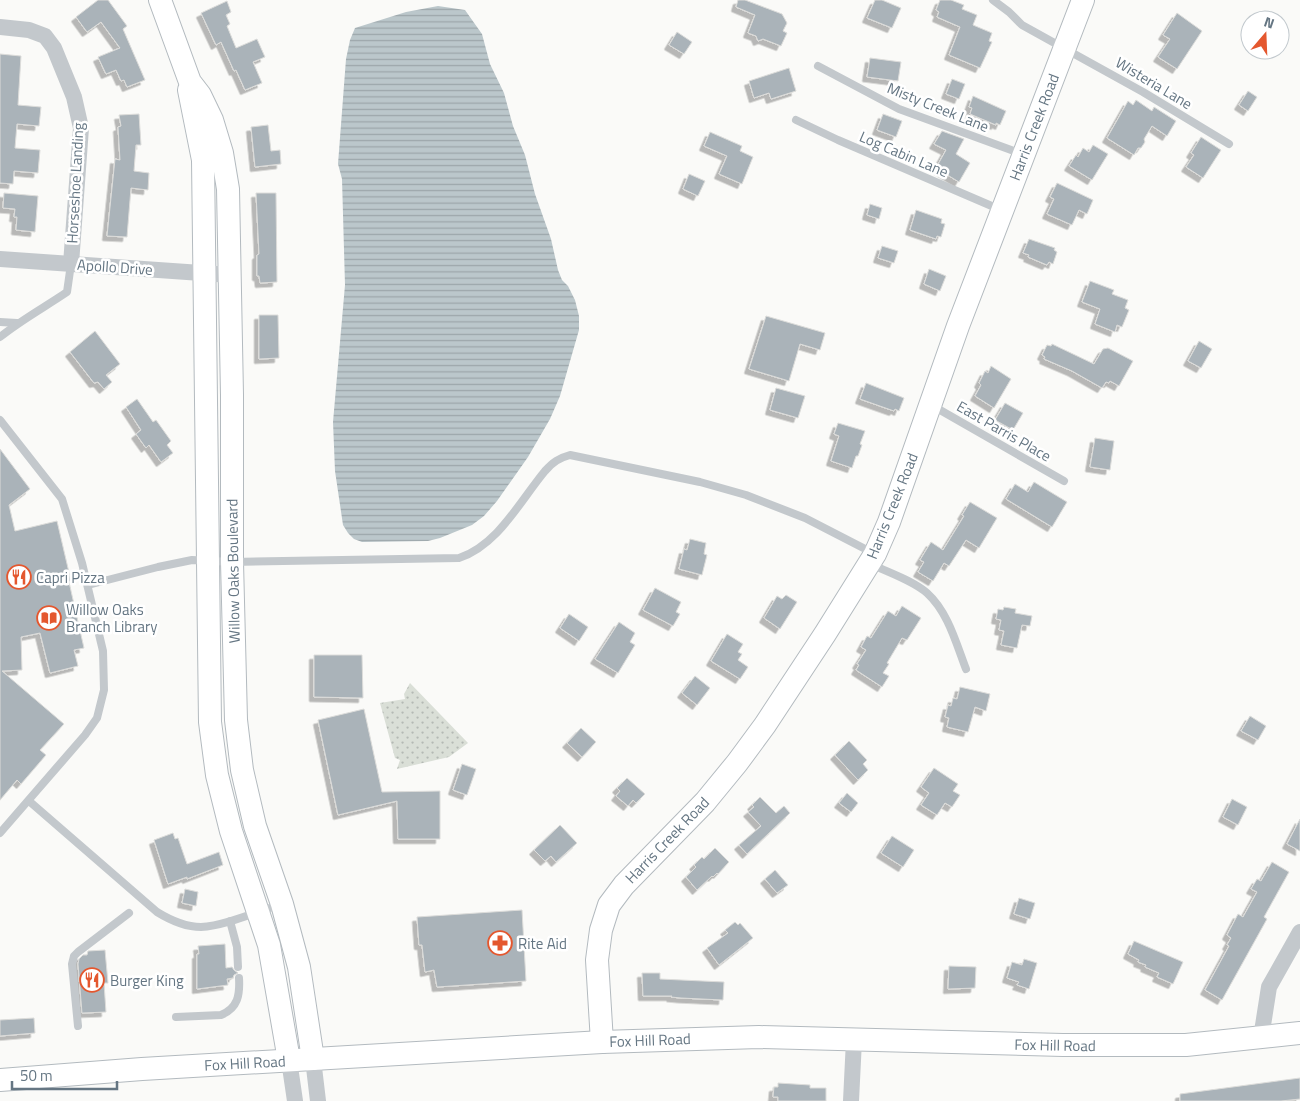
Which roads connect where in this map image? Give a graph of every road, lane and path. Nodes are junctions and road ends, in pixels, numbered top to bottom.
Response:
1 (160, 0) edge
2 (993, 0) edge
3 (1083, 0) edge
4 (0, 27) edge
5 (1065, 47) junction
6 (818, 66) dead end
7 (190, 82) junction
8 (796, 120) dead end
9 (1229, 144) dead end
10 (1024, 154) junction
11 (1002, 210) junction
12 (0, 259) edge
13 (71, 264) junction
14 (204, 274) junction
15 (230, 275) junction
16 (0, 322) edge
17 (17, 323) junction
18 (0, 337) edge
19 (931, 405) junction
20 (0, 420) edge
21 (1064, 481) dead end
22 (872, 559) junction
23 (207, 560) junction
24 (232, 562) junction
25 (88, 585) junction
26 (966, 669) dead end
27 (29, 801) junction
28 (0, 834) edge
29 (282, 904) junction
30 (258, 912) junction
31 (128, 913) dead end
32 (230, 920) junction
33 (1300, 932) edge
34 (238, 967) dead end
35 (239, 978) dead end
36 (176, 1017) dead end
37 (78, 1026) dead end
38 (1300, 1033) edge
39 (1261, 1038) junction
40 (854, 1040) junction
41 (602, 1042) junction
42 (313, 1059) junction
43 (289, 1060) junction
44 (0, 1080) edge
45 (295, 1101) edge
46 (318, 1101) edge
47 (851, 1101) edge

1 - 7 street, Willow Oaks Boulevard
2 - 5 lane, Wisteria Lane
3 - 5 street, Harris Creek Road
4 - 13 street, Horseshoe Landing
5 - 9 lane, Wisteria Lane
5 - 10 street, Harris Creek Road
6 - 10 lane, Misty Creek Lane
7 - 14 street, Willow Oaks Boulevard
7 - 15 street, Willow Oaks Boulevard
8 - 11 lane, Log Cabin Lane
10 - 11 street, Harris Creek Road
11 - 19 street, Harris Creek Road
12 - 13 street, Apollo Drive
13 - 14 street, Apollo Drive
13 - 17 lane
14 - 15 street, Apollo Drive
14 - 23 street, Willow Oaks Boulevard
15 - 24 street, Willow Oaks Boulevard
16 - 17 lane
17 - 18 lane
19 - 21 lane, East Parris Place
19 - 22 street, Harris Creek Road
20 - 25 lane
22 - 24 lane
22 - 26 lane
22 - 41 street, Harris Creek Road
23 - 24 lane
23 - 25 lane
23 - 30 street, Willow Oaks Boulevard
24 - 29 street, Willow Oaks Boulevard
25 - 27 lane
27 - 28 lane
27 - 32 lane
29 - 30 lane
29 - 42 street, Willow Oaks Boulevard
30 - 32 lane
30 - 43 street, Willow Oaks Boulevard
31 - 37 lane
32 - 34 lane
33 - 39 street
35 - 36 lane
38 - 39 street, Fox Hill Road
39 - 40 street, Fox Hill Road
40 - 41 street, Fox Hill Road
40 - 47 street
41 - 42 street, Fox Hill Road
42 - 43 street, Fox Hill Road
42 - 46 street
43 - 44 street, Fox Hill Road
43 - 45 street

